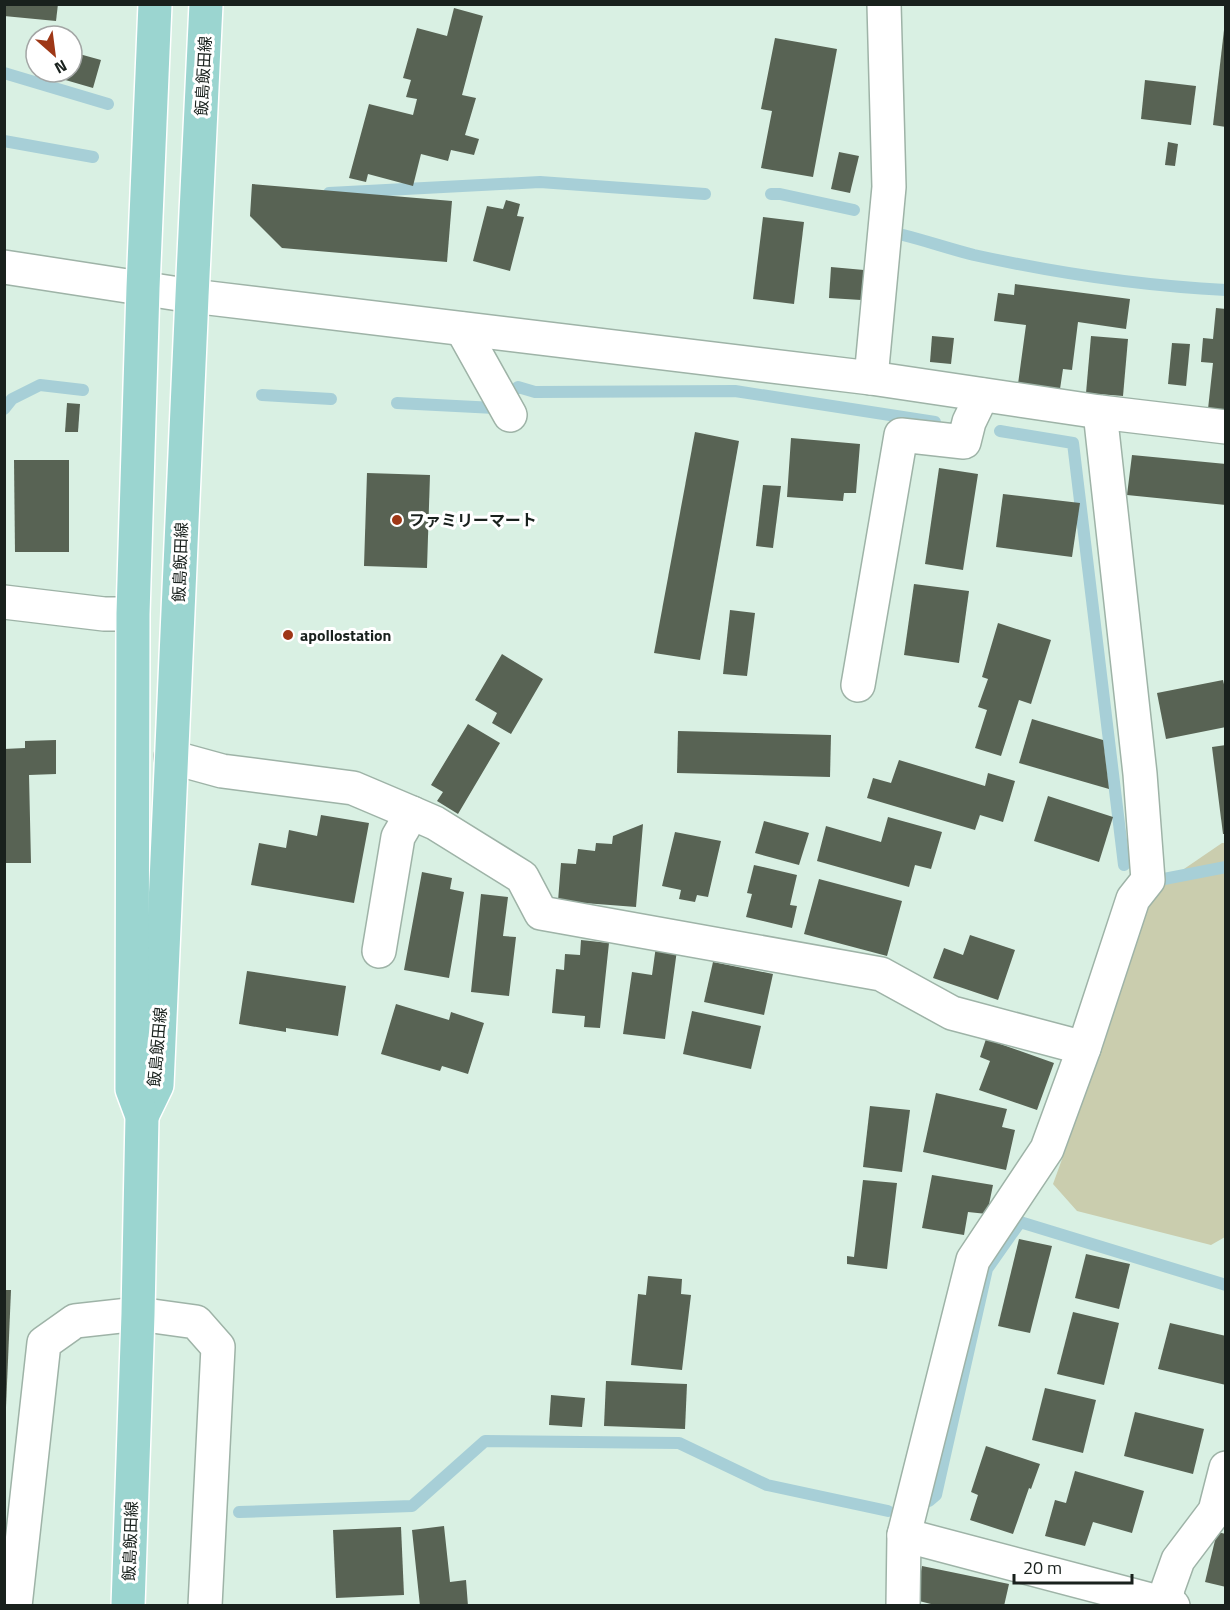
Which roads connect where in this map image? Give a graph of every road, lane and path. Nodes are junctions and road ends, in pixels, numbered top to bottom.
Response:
1 (155, 4) edge
2 (206, 4) edge
3 (884, 4) edge
4 (4, 267) edge
5 (143, 288) junction
6 (192, 296) junction
7 (462, 329) junction
8 (871, 378) junction
9 (982, 394) junction
10 (503, 401) dead end
11 (1100, 412) junction
12 (1226, 427) edge
13 (4, 602) edge
14 (133, 614) junction
15 (858, 685) dead end
16 (171, 757) junction
17 (412, 813) junction
18 (379, 951) dead end
19 (1084, 1048) junction
20 (142, 1116) junction
21 (138, 1314) junction
22 (1226, 1468) edge
23 (904, 1535) junction
24 (1170, 1604) edge
25 (15, 1605) edge
26 (128, 1605) edge
27 (205, 1605) edge
28 (903, 1605) edge

1 - 5 main road, 飯島飯田線
2 - 6 main road, 飯島飯田線
3 - 8 street
4 - 5 street
5 - 6 street
5 - 14 main road, 飯島飯田線
6 - 7 street
6 - 16 main road, 飯島飯田線
7 - 8 street
7 - 10 street
8 - 9 street
9 - 11 street
9 - 15 street
11 - 12 street
11 - 19 street
13 - 14 street
14 - 20 main road, 飯島飯田線
16 - 17 street
16 - 20 main road, 飯島飯田線
17 - 18 street
17 - 19 street
19 - 23 street
20 - 21 main road, 飯島飯田線
21 - 25 street
21 - 26 main road, 飯島飯田線
21 - 27 street
22 - 24 street
23 - 24 street
23 - 28 street

